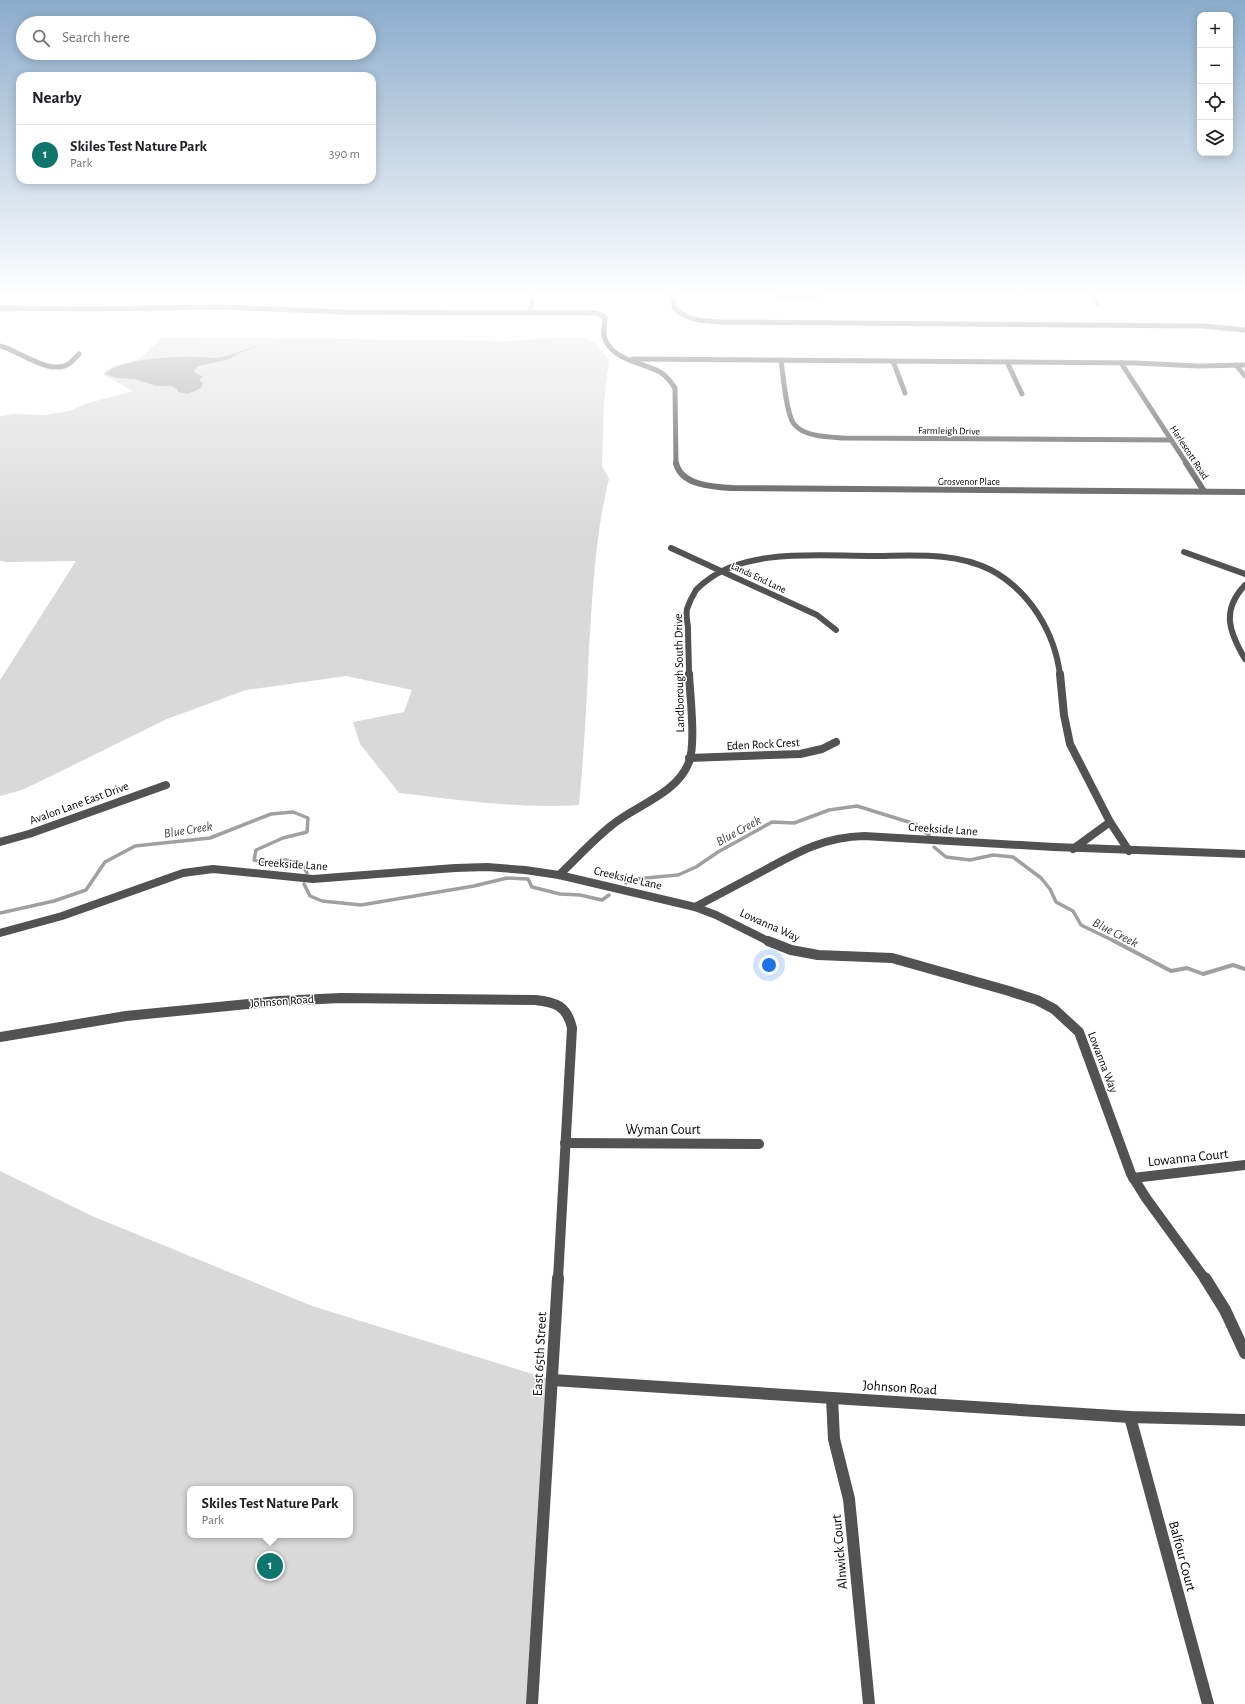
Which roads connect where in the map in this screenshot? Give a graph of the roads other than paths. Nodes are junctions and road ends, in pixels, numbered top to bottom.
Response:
1 (665, 376) edge
2 (784, 376) edge
3 (898, 376) edge
4 (1013, 376) edge
5 (1129, 376) edge
6 (905, 393) dead end
7 (1022, 394) dead end
8 (1171, 440) junction
9 (1204, 491) junction
10 (1245, 492) edge
11 (671, 548) dead end
12 (1184, 552) dead end
13 (722, 571) junction
14 (1245, 574) edge
15 (1245, 585) edge
16 (836, 630) dead end
17 (1245, 659) edge
18 (836, 742) dead end
19 (689, 758) junction
20 (166, 785) dead end
21 (1110, 822) junction
22 (0, 842) edge
23 (1073, 849) junction
24 (1129, 851) junction
25 (1245, 854) edge
26 (559, 875) junction
27 (695, 907) junction
28 (0, 933) edge
29 (564, 1008) joint
30 (0, 1037) edge
31 (565, 1143) junction
32 (760, 1144) dead end
33 (1245, 1165) edge
34 (1133, 1178) junction
35 (1245, 1352) edge
36 (552, 1380) junction
37 (832, 1398) junction
38 (1130, 1417) junction
39 (1245, 1420) edge
40 (532, 1704) edge
41 (869, 1704) edge
42 (1208, 1704) edge

1 - 9 street, Grosvenor Place
2 - 8 street, Farmleigh Drive
3 - 6 street
4 - 7 street
5 - 8 street, Harlescott Road
8 - 9 street, Harlescott Road
9 - 10 street, Grosvenor Place
11 - 13 street, Lands End Lane
12 - 14 street
13 - 16 street, Lands End Lane
13 - 19 street, Landborough South Drive
13 - 21 street, Landborough South Drive
15 - 17 street
18 - 19 street, Eden Rock Crest
19 - 26 street, Landborough South Drive
20 - 22 street, Avalon Lane East Drive
21 - 23 street
21 - 24 street, Landborough South Drive
23 - 24 street, Creekside Lane
23 - 27 street, Creekside Lane
24 - 25 street, Creekside Lane
26 - 27 street, Creekside Lane
26 - 28 street, Creekside Lane
27 - 34 street, Lowanna Way
29 - 30 street, Johnson Road
29 - 31 street, East 65th Street
31 - 32 street, Wyman Court
31 - 36 street, East 65th Street
33 - 34 street, Lowanna Court
34 - 35 street, Lowanna Way
36 - 37 street, Johnson Road
36 - 40 street, East 65th Street
37 - 38 street, Johnson Road
37 - 41 street, Alnwick Court
38 - 39 street, Johnson Road
38 - 42 street, Balfour Court

